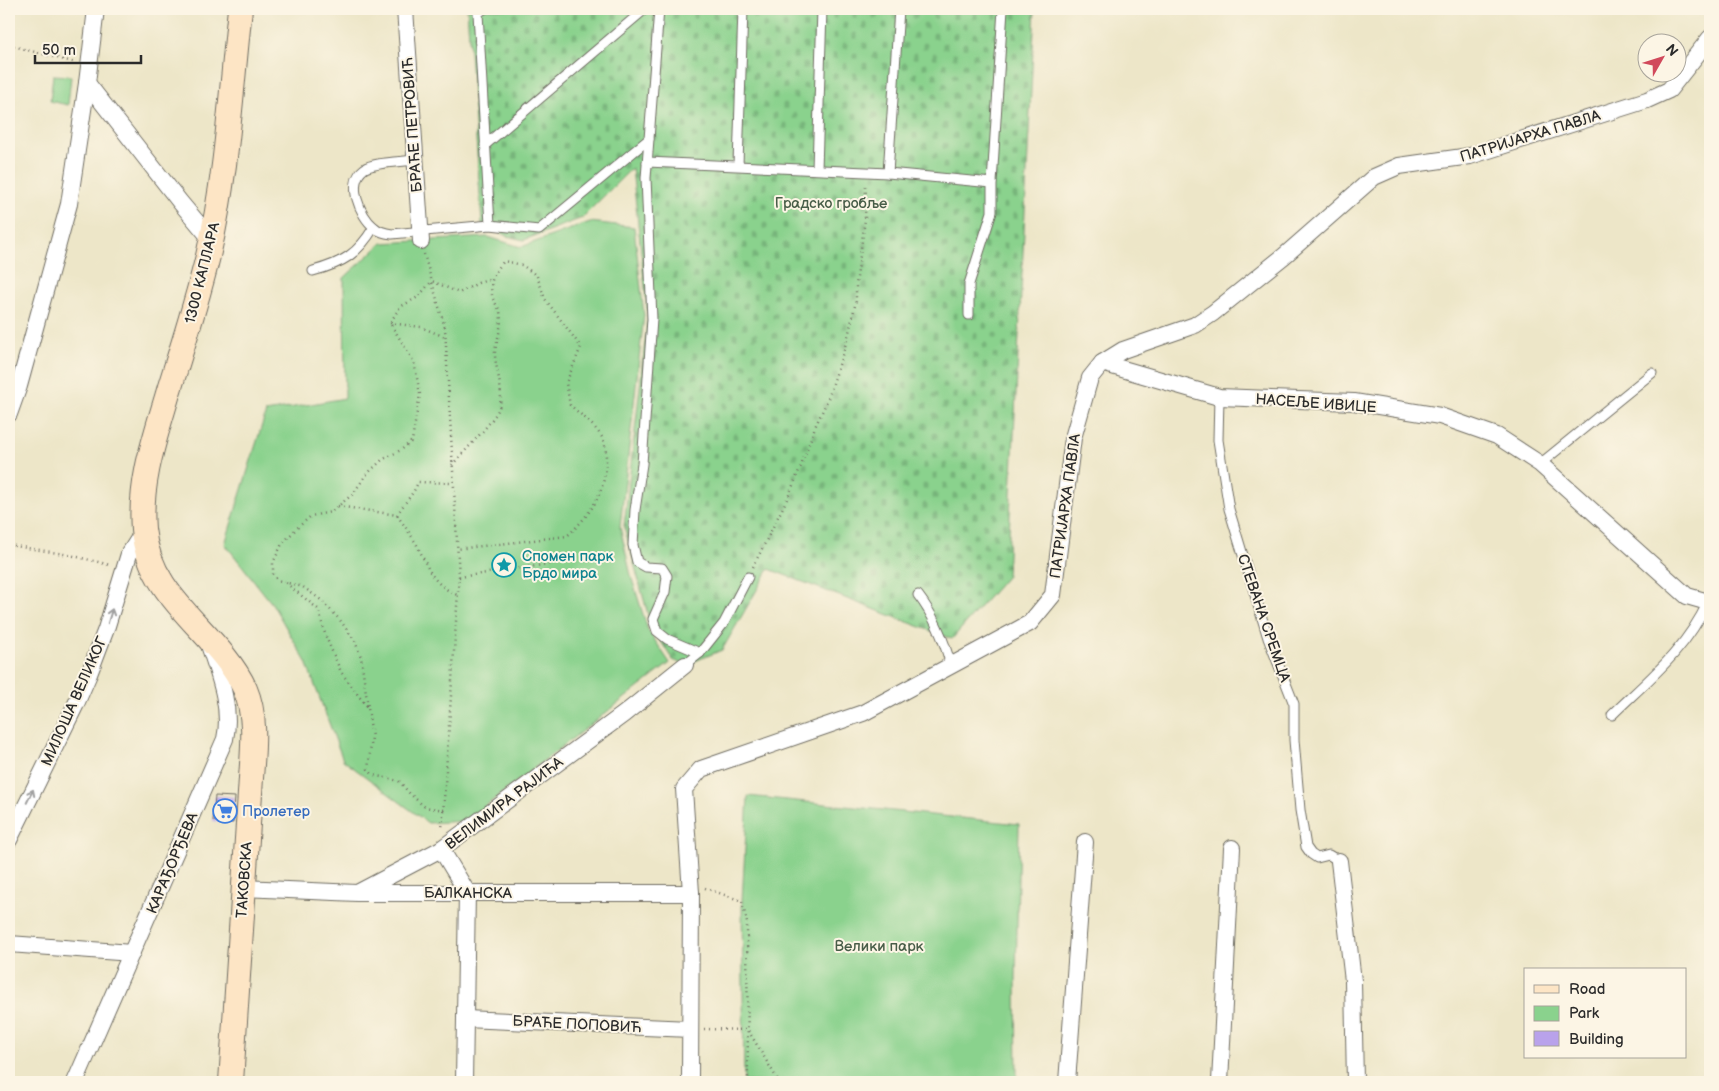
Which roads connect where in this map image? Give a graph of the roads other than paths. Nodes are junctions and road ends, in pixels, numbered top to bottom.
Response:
1 (96, 9) edge
2 (240, 9) edge
3 (405, 9) edge
4 (484, 9) edge
5 (645, 9) edge
6 (659, 9) edge
7 (743, 9) edge
8 (822, 9) edge
9 (899, 9) edge
10 (1003, 9) edge
11 (1710, 38) edge
12 (88, 75) junction
13 (649, 140) junction
14 (485, 145) junction
15 (414, 160) junction
16 (647, 162) junction
17 (738, 166) junction
18 (817, 170) junction
19 (888, 173) junction
20 (992, 183) junction
21 (490, 225) junction
22 (374, 227) junction
23 (420, 236) junction
24 (212, 238) junction
25 (313, 272) dead end
26 (969, 315) dead end
27 (1102, 363) junction
28 (1652, 373) dead end
29 (1219, 397) junction
30 (9, 414) edge
31 (1540, 464) junction
32 (144, 532) junction
33 (748, 577) road end
34 (918, 595) dead end
35 (1709, 601) edge
36 (207, 638) junction
37 (700, 653) junction
38 (685, 665) joint
39 (951, 666) junction
40 (1612, 715) dead end
41 (9, 840) edge
42 (1085, 842) dead end
43 (1232, 848) dead end
44 (441, 849) junction
45 (1339, 861) joint
46 (244, 888) junction
47 (691, 888) junction
48 (467, 892) junction
49 (357, 893) junction
50 (9, 944) edge
51 (132, 954) junction
52 (465, 1019) junction
53 (690, 1029) junction
54 (75, 1082) edge
55 (230, 1082) edge
56 (464, 1082) edge
57 (690, 1082) edge
58 (1066, 1082) edge
59 (1220, 1082) edge
60 (1354, 1082) edge

1 - 12 street
2 - 24 street, 1300 КАПЛАРА
3 - 15 street, БРАЋЕ ПЕТРОВИЋ
4 - 14 lane
5 - 14 lane
6 - 13 lane
7 - 17 lane
8 - 18 lane
9 - 19 lane
10 - 20 lane
11 - 27 street, ПАТРИЈАРХА ПАВЛА
12 - 24 street
12 - 30 street
13 - 16 lane
13 - 21 lane
14 - 21 lane
15 - 22 lane
15 - 23 street, БРАЋЕ ПЕТРОВИЋ
16 - 17 lane
16 - 37 lane
17 - 18 lane
18 - 19 lane
19 - 20 lane
20 - 26 lane
21 - 23 lane
22 - 23 lane
22 - 25 lane
24 - 32 street, 1300 КАПЛАРА
27 - 29 street, НАСЕЉЕ ИВИЦЕ
27 - 39 street, ПАТРИЈАРХА ПАВЛА
28 - 31 lane
29 - 31 street, НАСЕЉЕ ИВИЦЕ
29 - 45 lane, СТЕВАНА СРЕМЦА
31 - 35 street, НАСЕЉЕ ИВИЦЕ
32 - 36 street, ТАКОВСКА
41 -> 32 street, МИЛОША ВЕЛИКОГ
33 - 37 lane
34 - 39 lane
35 - 40 lane
36 - 46 street, ТАКОВСКА
36 - 51 street, КАРАЂОРЂЕВА
37 - 38 lane
38 - 44 street, ВЕЛИМИРА РАЈИЋА
39 - 47 street, ПАТРИЈАРХА ПАВЛА
42 - 58 street
43 - 59 street
44 - 48 street, ВЕЛИМИРА РАЈИЋА
44 - 49 street
45 - 60 street, СТЕВАНА СРЕМЦА
46 - 49 street, БАЛКАНСКА
46 - 55 street, ТАКОВСКА
47 - 48 street, БАЛКАНСКА
47 - 53 street, ПАТРИЈАРХА ПАВЛА
48 - 49 street, БАЛКАНСКА
48 - 52 street
50 - 51 street
51 - 54 street, КАРАЂОРЂЕВА
52 - 53 street, БРАЋЕ ПОПОВИЋ
52 - 56 street
53 - 57 street, ПАТРИЈАРХА ПАВЛА

